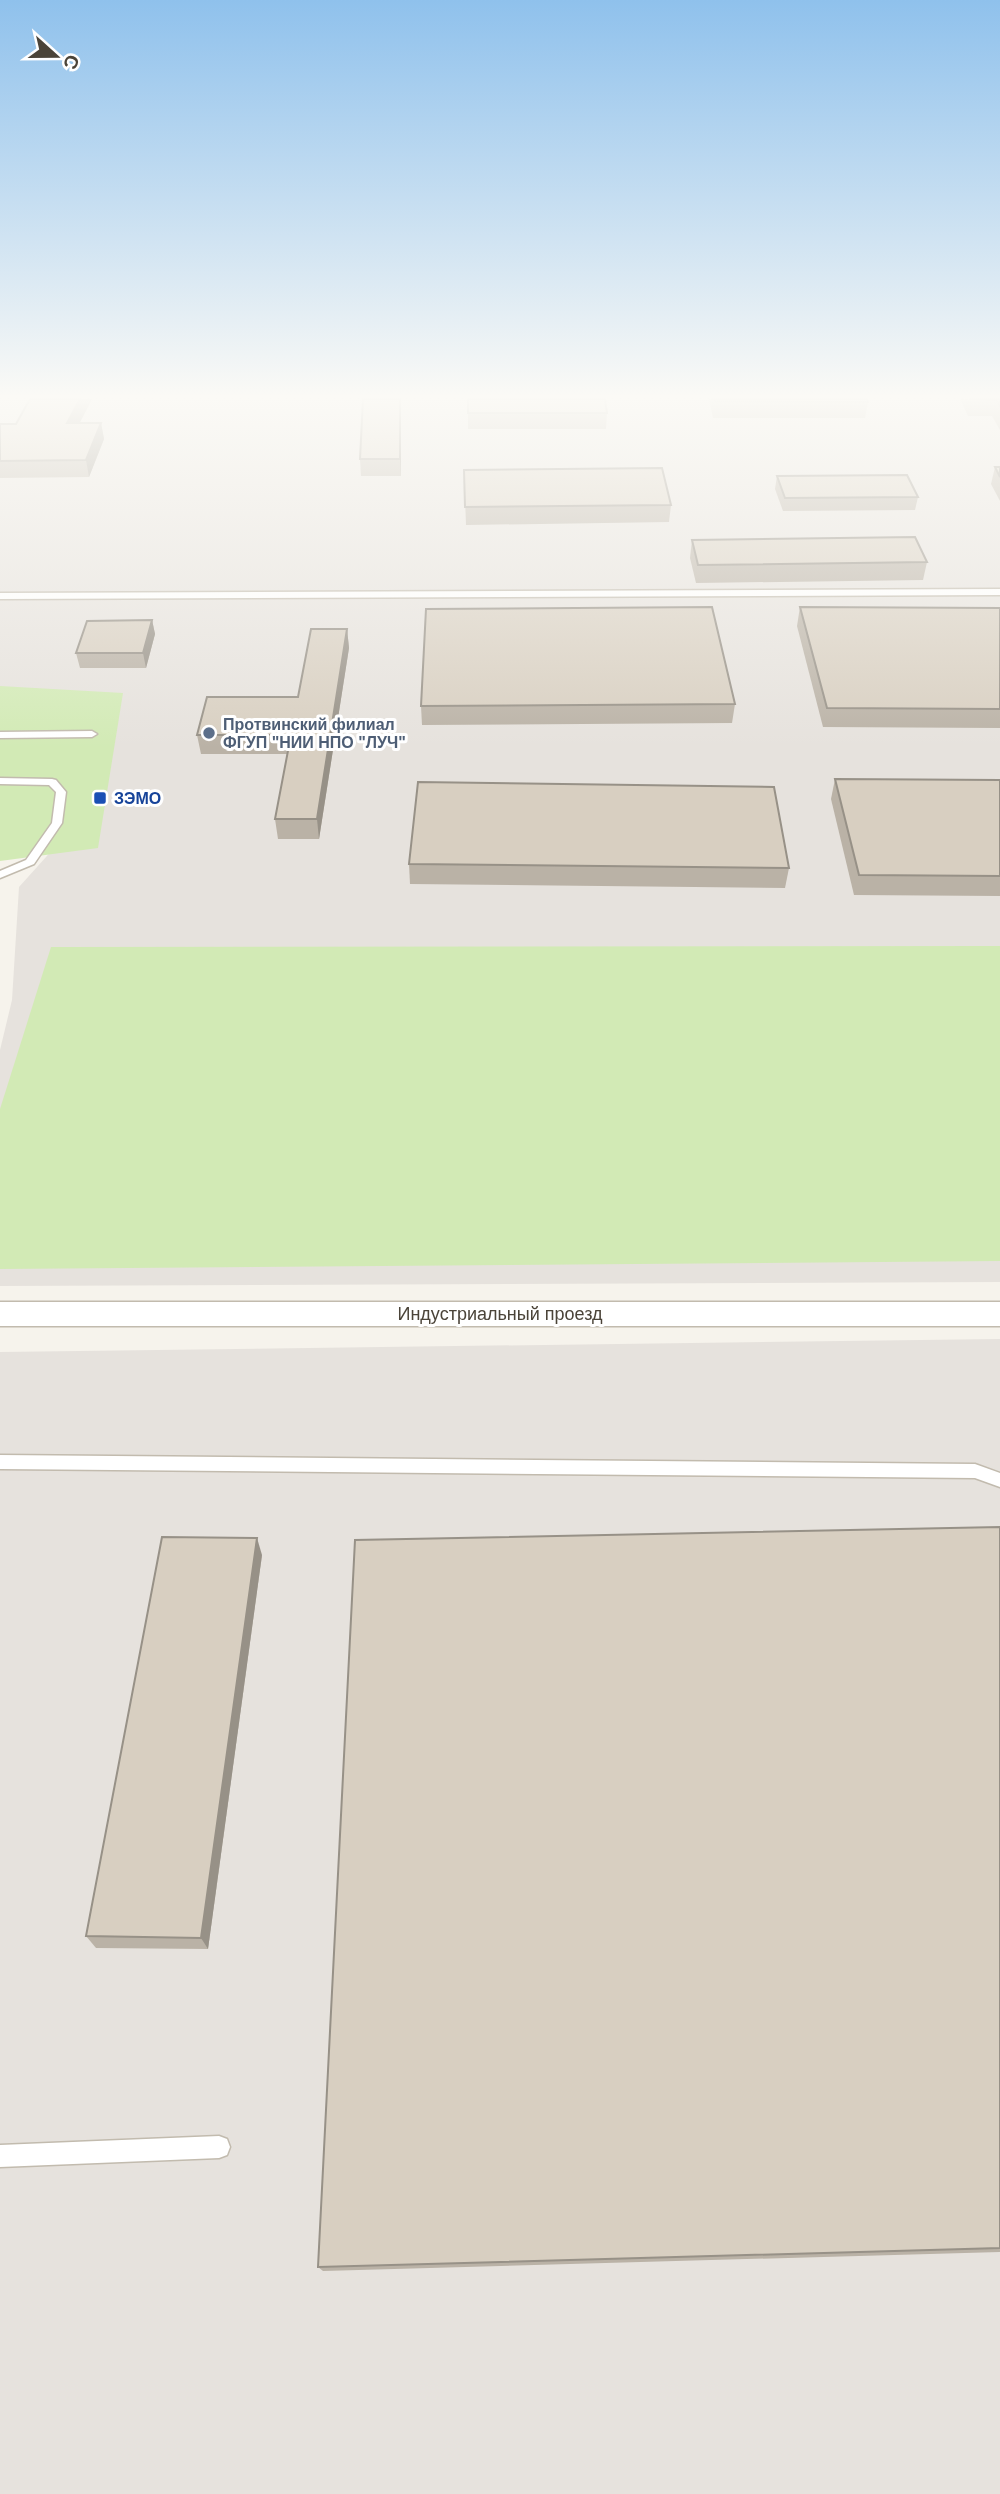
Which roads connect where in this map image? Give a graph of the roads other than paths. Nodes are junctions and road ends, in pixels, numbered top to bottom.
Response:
1 (1000, 592) edge
2 (0, 596) edge
3 (92, 734) dead end
4 (0, 735) edge
5 (0, 781) edge
6 (0, 875) edge
7 (0, 1314) edge
8 (1000, 1314) edge
9 (0, 1462) edge
10 (1000, 1480) edge
11 (219, 2147) dead end
12 (0, 2156) edge

1 - 2 lane
3 - 4 lane
5 - 6 lane
7 - 8 street, Индустриальный проезд
9 - 10 lane
11 - 12 lane

